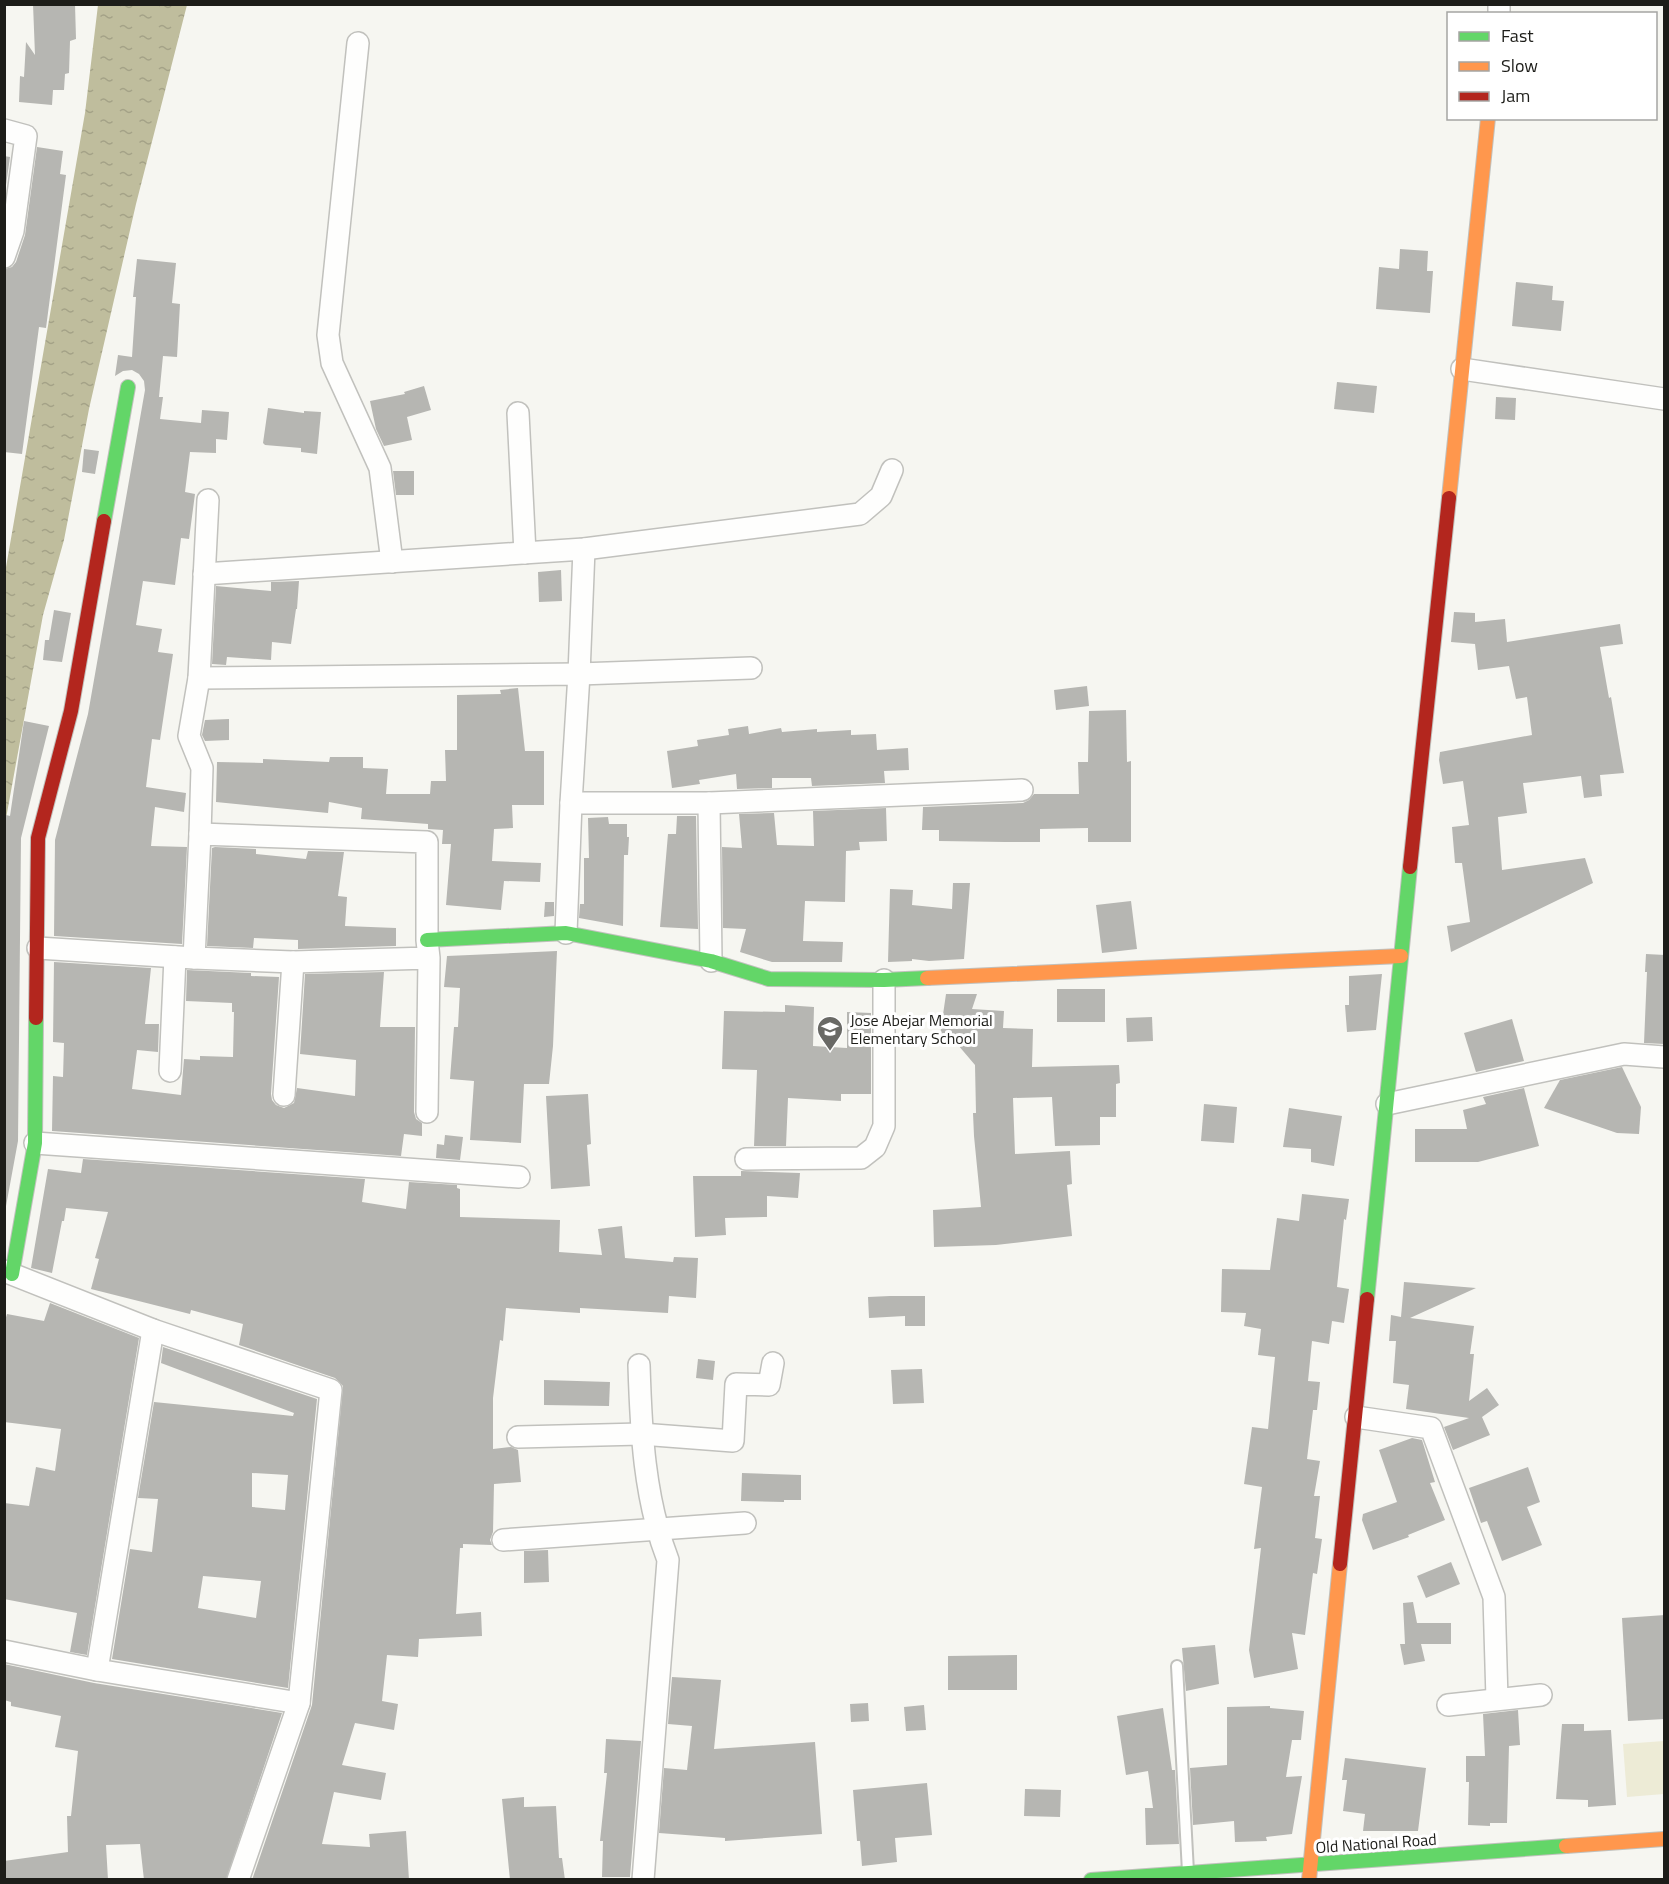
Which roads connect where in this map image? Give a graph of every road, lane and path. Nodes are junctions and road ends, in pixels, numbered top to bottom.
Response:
1 (358, 43) dead end
2 (1488, 120) edge
3 (4, 130) edge
4 (4, 257) edge
5 (1462, 369) junction
6 (128, 387) dead end
7 (1665, 399) edge
8 (518, 413) dead end
9 (892, 470) dead end
10 (208, 500) dead end
11 (584, 549) junction
12 (525, 553) junction
13 (392, 562) junction
14 (204, 574) junction
15 (751, 668) dead end
16 (579, 674) junction
17 (200, 678) junction
18 (1022, 790) dead end
19 (571, 803) junction
20 (709, 803) junction
21 (200, 834) junction
22 (566, 933) junction
23 (38, 948) junction
24 (428, 949) junction
25 (1401, 956) junction
26 (185, 957) junction
27 (711, 961) junction
28 (293, 962) junction
29 (884, 980) junction
30 (1665, 1057) edge
31 (170, 1071) dead end
32 (284, 1095) dead end
33 (1387, 1104) junction
34 (427, 1112) dead end
35 (35, 1143) junction
36 (746, 1159) dead end
37 (519, 1177) dead end
38 (8, 1273) edge
39 (153, 1330) junction
40 (773, 1363) dead end
41 (639, 1365) dead end
42 (1356, 1417) junction
43 (641, 1434) junction
44 (518, 1437) dead end
45 (746, 1523) dead end
46 (656, 1530) junction
47 (504, 1540) dead end
48 (4, 1652) edge
49 (1177, 1666) dead end
50 (97, 1670) junction
51 (1541, 1695) dead end
52 (1497, 1699) junction
53 (299, 1703) junction
54 (1448, 1705) dead end
55 (1665, 1839) edge
56 (1311, 1864) junction
57 (1188, 1873) junction
58 (237, 1880) edge
59 (643, 1880) edge
60 (1091, 1880) edge
61 (1310, 1880) edge

1 - 13 street
2 - 5 street
3 - 4 street
5 - 7 street
5 - 25 street
6 - 23 street
8 - 12 street
9 - 11 street
10 - 14 street
11 - 12 street
11 - 16 street
12 - 13 street
13 - 14 street
14 - 17 street
15 - 16 street
16 - 17 street
16 - 19 street
17 - 21 street
18 - 20 street
19 - 20 street
19 - 22 street
20 - 27 street
21 - 24 street
21 - 26 street
22 - 24 street
22 - 27 street
23 - 26 street
23 - 35 street
24 - 28 street
24 - 34 street
25 - 29 street
25 - 33 street
26 - 28 street
26 - 31 street
27 - 29 street
28 - 32 street
29 - 36 street
30 - 33 street
33 - 42 street
35 - 37 street
35 - 38 street
38 - 39 street
39 - 50 street
39 - 53 street
40 - 43 street
41 - 43 street
42 - 52 street
42 - 56 street
43 - 44 street
43 - 46 street
45 - 46 street
46 - 47 street
46 - 59 street
48 - 50 street
49 - 57 lane
50 - 53 street
51 - 52 street
52 - 54 street
53 - 58 street
55 - 56 street, Old National Road
56 - 57 street, Old National Road
56 - 61 street
57 - 60 street, Old National Road

